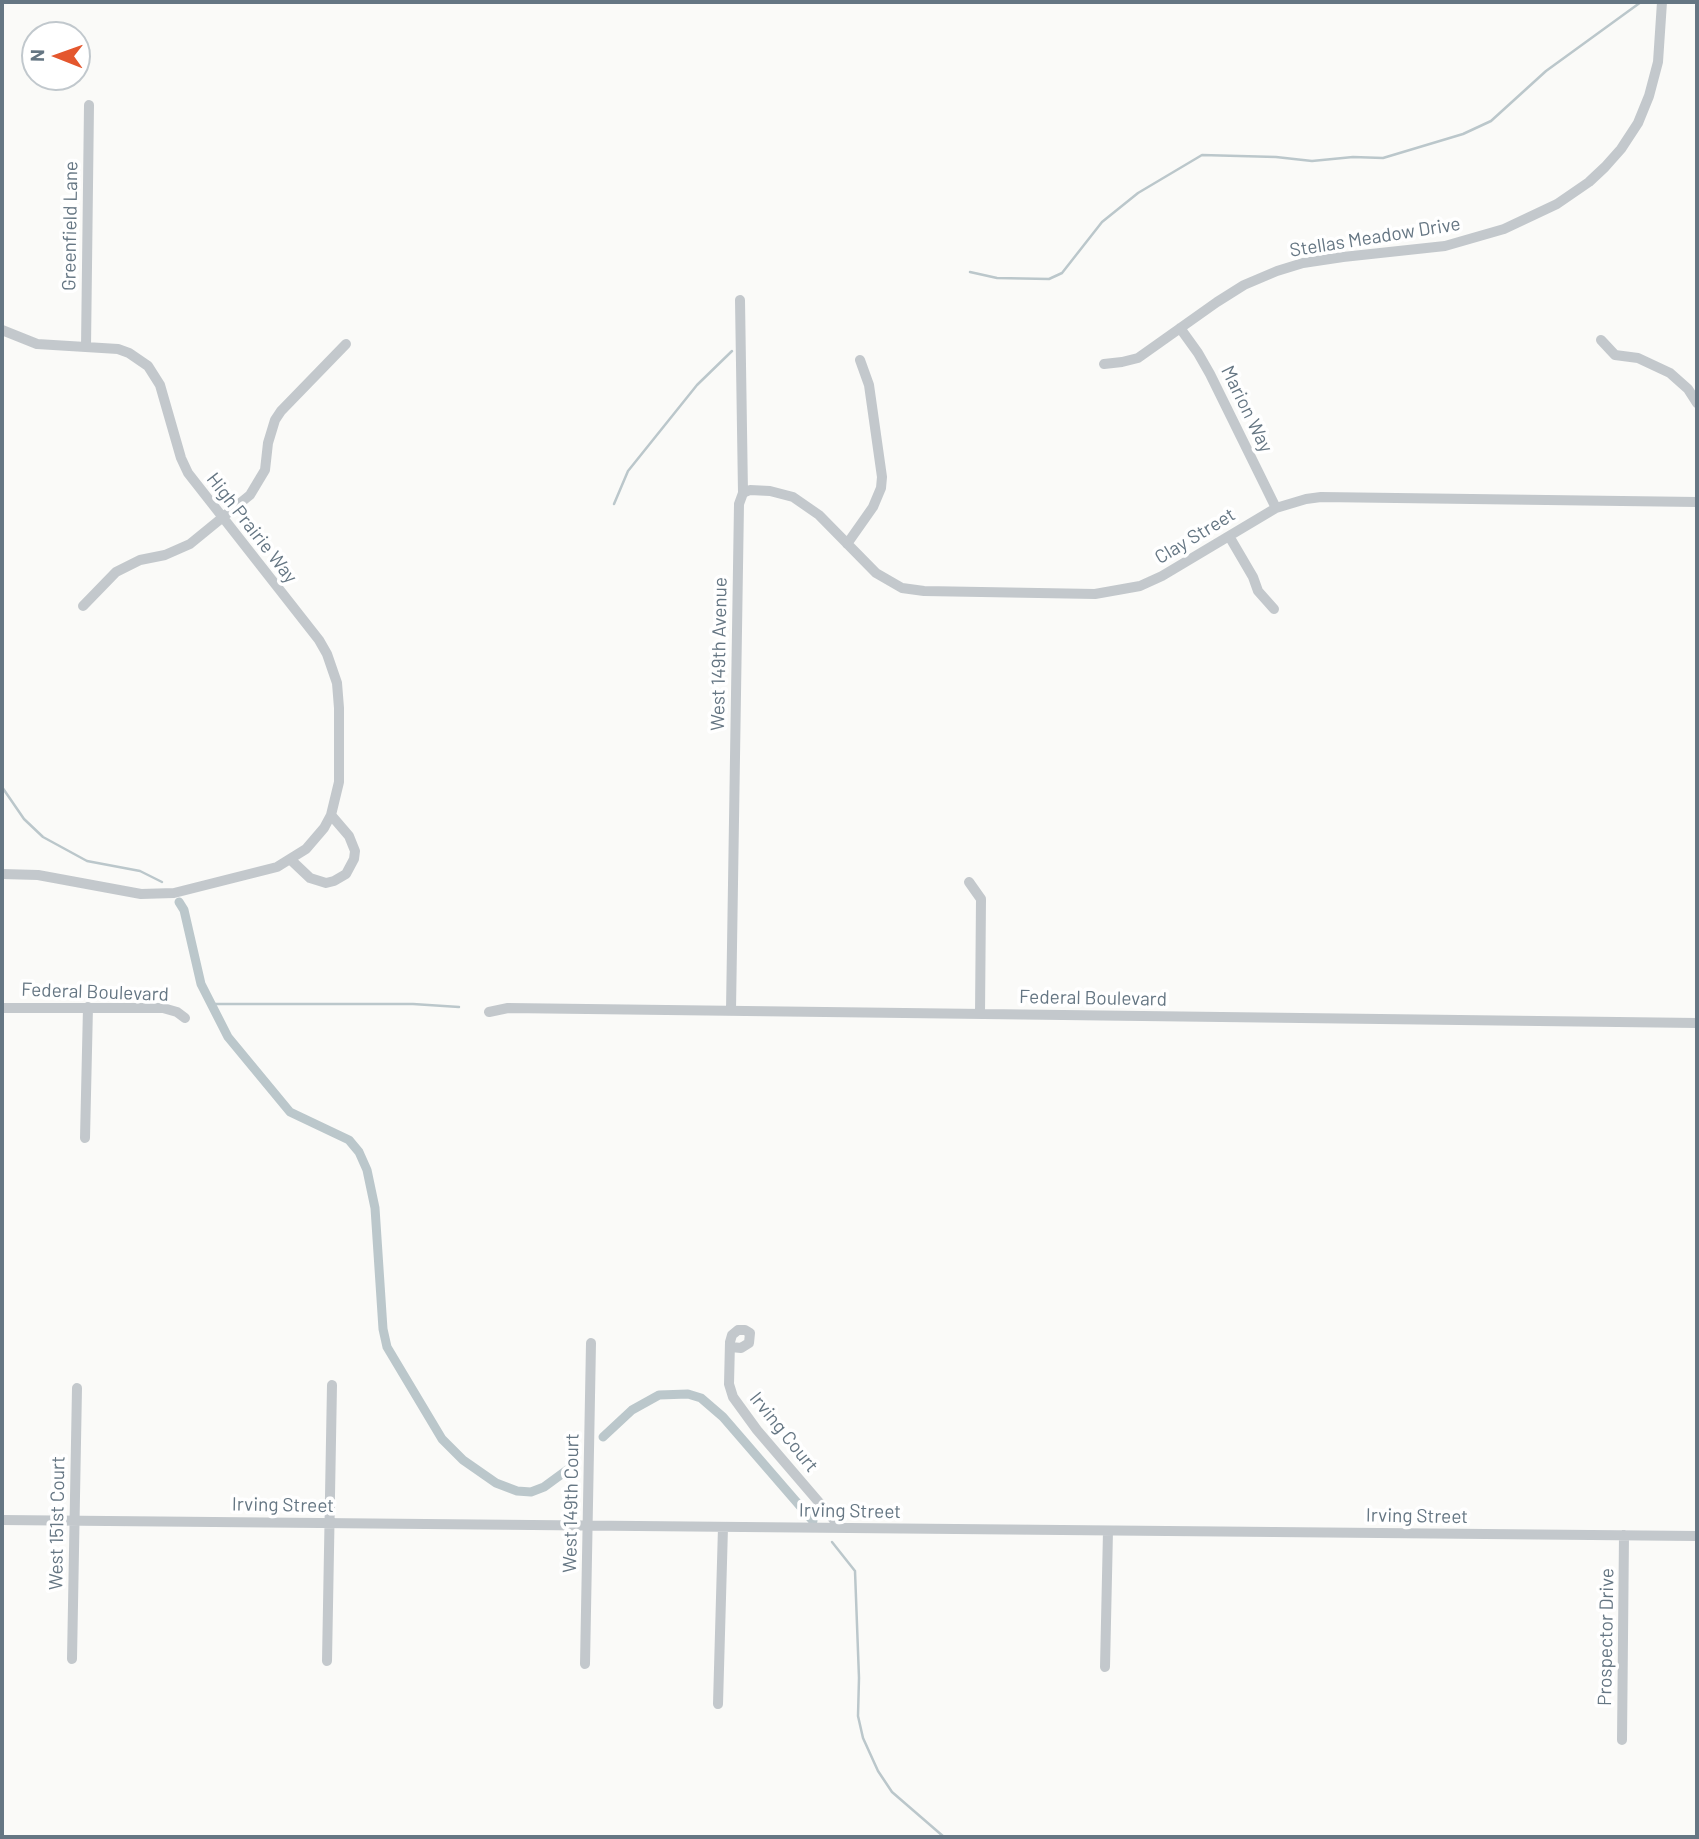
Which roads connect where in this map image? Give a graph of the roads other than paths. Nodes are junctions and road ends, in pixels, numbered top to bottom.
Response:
1 (1662, 2) edge
2 (89, 105) dead end
3 (740, 300) dead end
4 (1180, 328) junction
5 (2, 330) edge
6 (1601, 340) dead end
7 (346, 344) dead end
8 (86, 347) junction
9 (860, 360) dead end
10 (1104, 364) dead end
11 (1697, 403) edge
12 (743, 493) junction
13 (1697, 502) edge
14 (1276, 508) junction
15 (222, 519) junction
16 (1229, 536) junction
17 (847, 544) junction
18 (83, 606) dead end
19 (1274, 609) dead end
20 (331, 815) junction
21 (291, 860) junction
22 (2, 874) edge
23 (969, 882) dead end
24 (88, 1007) junction
25 (2, 1008) edge
26 (731, 1010) junction
27 (489, 1012) dead end
28 (980, 1014) junction
29 (185, 1018) dead end
30 (1697, 1023) edge
31 (85, 1138) dead end
32 (591, 1343) dead end
33 (730, 1347) dead end
34 (331, 1385) dead end
35 (77, 1388) dead end
36 (2, 1520) edge
37 (75, 1521) junction
38 (329, 1523) junction
39 (588, 1526) junction
40 (723, 1527) junction
41 (841, 1528) junction
42 (1108, 1531) junction
43 (1624, 1535) junction
44 (1697, 1536) edge
45 (72, 1659) dead end
46 (327, 1661) dead end
47 (585, 1664) dead end
48 (1105, 1667) dead end
49 (718, 1704) dead end
50 (1622, 1740) dead end

1 - 4 street, Stellas Meadow Drive
2 - 8 street, Greenfield Lane
3 - 12 street, West 149th Avenue
4 - 10 street, Stellas Meadow Drive
4 - 14 street, Marion Way
5 - 8 street, High Prairie Way
6 - 11 street
7 - 15 street
8 - 15 street, High Prairie Way
9 - 17 street
12 - 17 street, Clay Street
12 - 26 street, West 149th Avenue
13 - 14 street, Clay Street
14 - 16 street, Clay Street
15 - 18 street
15 - 20 street, High Prairie Way
16 - 17 street, Clay Street
16 - 19 street
20 - 21 street, High Prairie Way
20 - 21 street
21 - 22 street, High Prairie Way
23 - 28 street
24 - 25 street, Federal Boulevard
24 - 29 street, Federal Boulevard
24 - 31 street
26 - 27 street, Federal Boulevard
26 - 28 street, Federal Boulevard
28 - 30 street, Federal Boulevard
32 - 39 street, West 149th Court
33 - 41 street, Irving Court
34 - 38 street
35 - 37 street, West 151st Court
36 - 37 street, Irving Street
37 - 38 street, Irving Street
37 - 45 street, West 151st Court
38 - 39 street, Irving Street
38 - 46 street
39 - 40 street, Irving Street
39 - 47 street, West 149th Court
40 - 41 street, Irving Street
40 - 49 street
41 - 42 street, Irving Street
42 - 43 street, Irving Street
42 - 48 street
43 - 44 street, Irving Street
43 - 50 street, Prospector Drive

